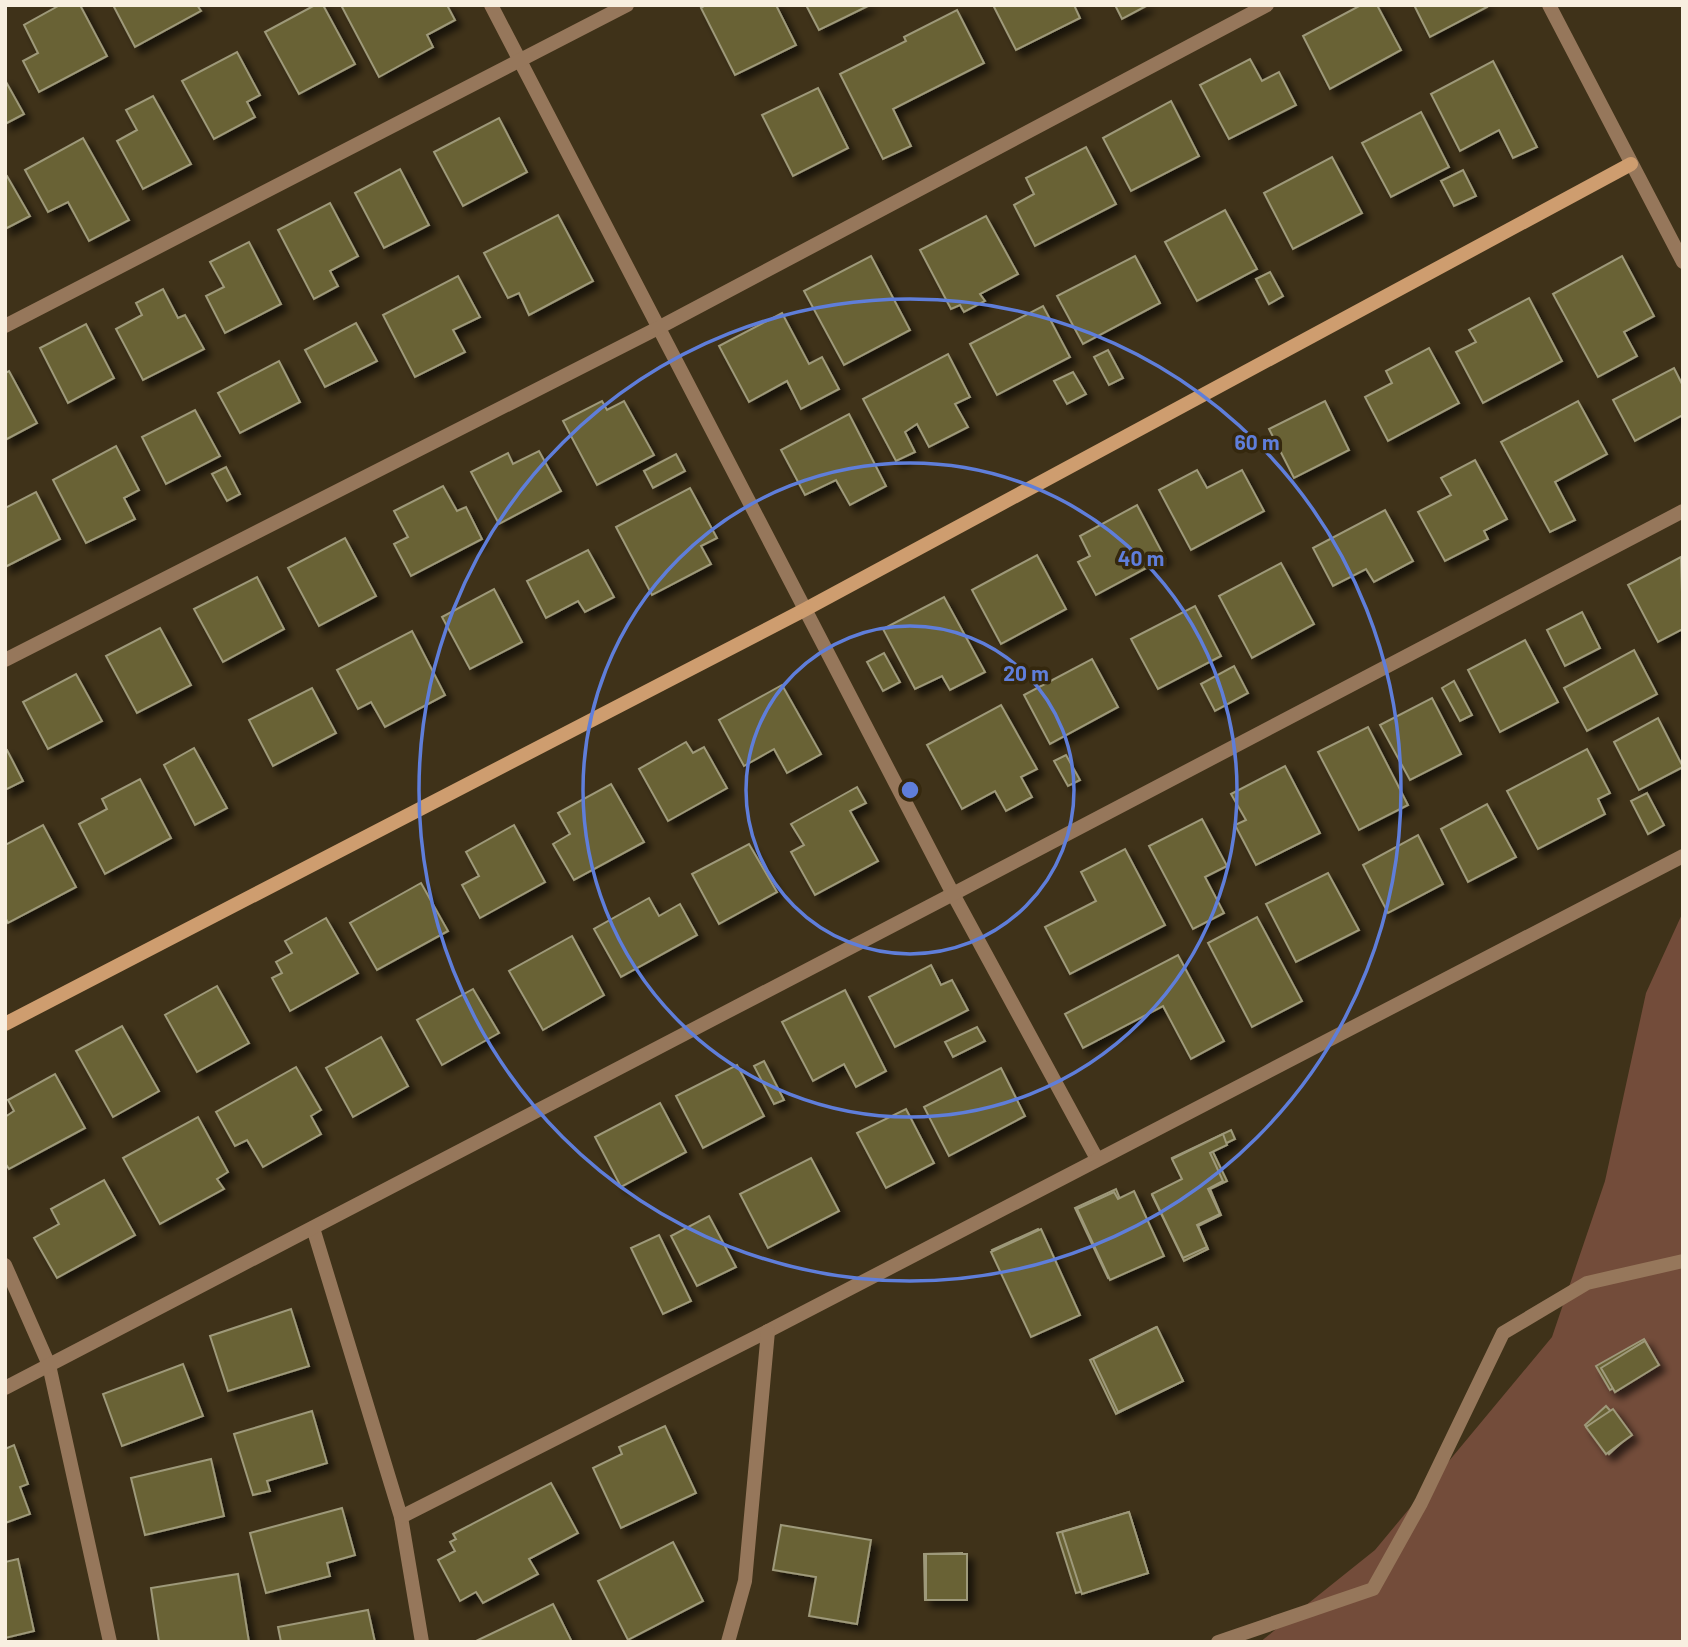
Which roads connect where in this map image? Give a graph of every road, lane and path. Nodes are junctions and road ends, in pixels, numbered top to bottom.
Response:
1 (491, 5) edge
2 (627, 5) edge
3 (1267, 5) edge
4 (1549, 5) edge
5 (520, 61) junction
6 (1631, 164) junction
7 (1683, 262) edge
8 (5, 326) edge
9 (660, 327) junction
10 (1683, 511) edge
11 (806, 610) junction
12 (5, 660) edge
13 (1683, 856) edge
14 (953, 894) junction
15 (5, 1024) edge
16 (1097, 1158) junction
17 (313, 1228) junction
18 (1683, 1261) edge
19 (5, 1265) edge
20 (768, 1331) junction
21 (49, 1365) junction
22 (5, 1388) edge
23 (401, 1517) junction
24 (110, 1642) edge
25 (422, 1642) edge
26 (729, 1642) edge
27 (1218, 1642) edge

1 - 5 street
2 - 5 street
3 - 9 street
4 - 6 street
5 - 8 street
5 - 9 street
6 - 7 street
6 - 11 street
9 - 11 street
9 - 12 street
10 - 14 street
11 - 14 street
11 - 15 street
13 - 16 street
14 - 16 street
14 - 17 street
16 - 20 street
17 - 21 street
17 - 23 street
18 - 27 street
19 - 21 street
20 - 23 street
20 - 26 street
21 - 22 street
21 - 24 street
23 - 25 street

